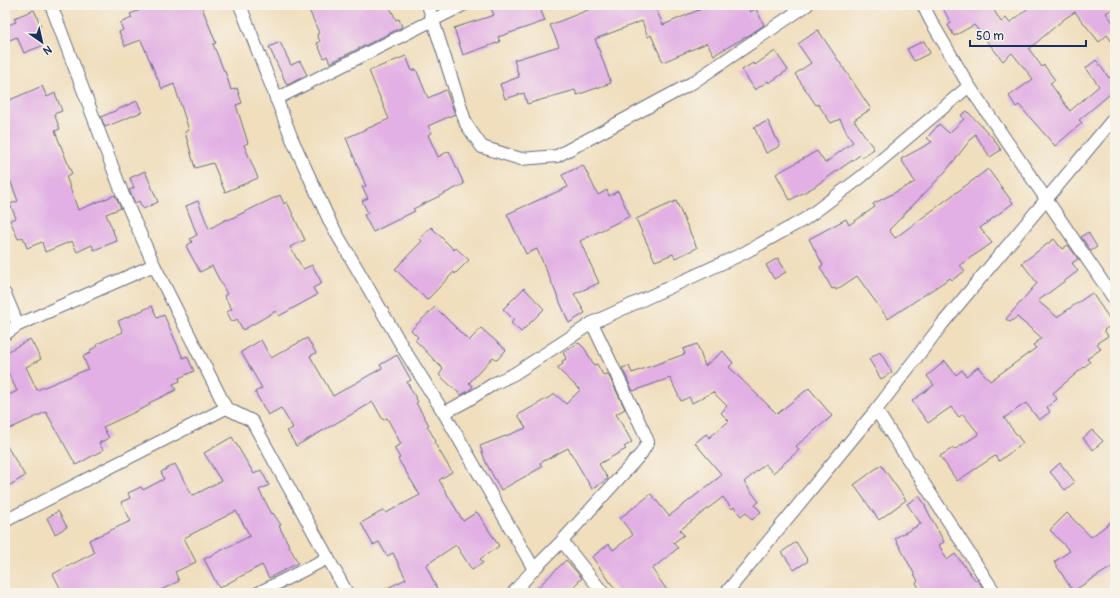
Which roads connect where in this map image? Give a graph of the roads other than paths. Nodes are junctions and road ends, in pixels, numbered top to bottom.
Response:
1 (51, 5) edge
2 (240, 5) edge
3 (428, 5) edge
4 (463, 5) edge
5 (807, 5) edge
6 (923, 5) edge
7 (433, 20) junction
8 (969, 86) junction
9 (276, 99) junction
10 (1115, 117) edge
11 (1046, 200) junction
12 (154, 265) junction
13 (5, 294) edge
14 (1115, 300) edge
15 (592, 323) junction
16 (18, 325) junction
17 (5, 334) edge
18 (226, 408) junction
19 (876, 410) junction
20 (444, 413) junction
21 (5, 521) edge
22 (562, 541) junction
23 (328, 558) junction
24 (534, 569) junction
25 (258, 593) edge
26 (348, 593) edge
27 (513, 593) edge
28 (603, 593) edge
29 (726, 593) edge
30 (995, 593) edge

1 - 12 street
2 - 9 street
3 - 7 street
4 - 7 street
5 - 7 street
6 - 8 street
7 - 9 street
8 - 11 street
8 - 15 street
9 - 20 street
10 - 11 street
11 - 14 street
11 - 19 street
12 - 16 street
12 - 18 street
13 - 16 street
15 - 20 street
15 - 22 street
16 - 17 street
18 - 21 street
18 - 23 street
19 - 29 street
19 - 30 street
20 - 24 street
22 - 24 street
22 - 28 street
23 - 25 street
23 - 26 street
24 - 27 street

